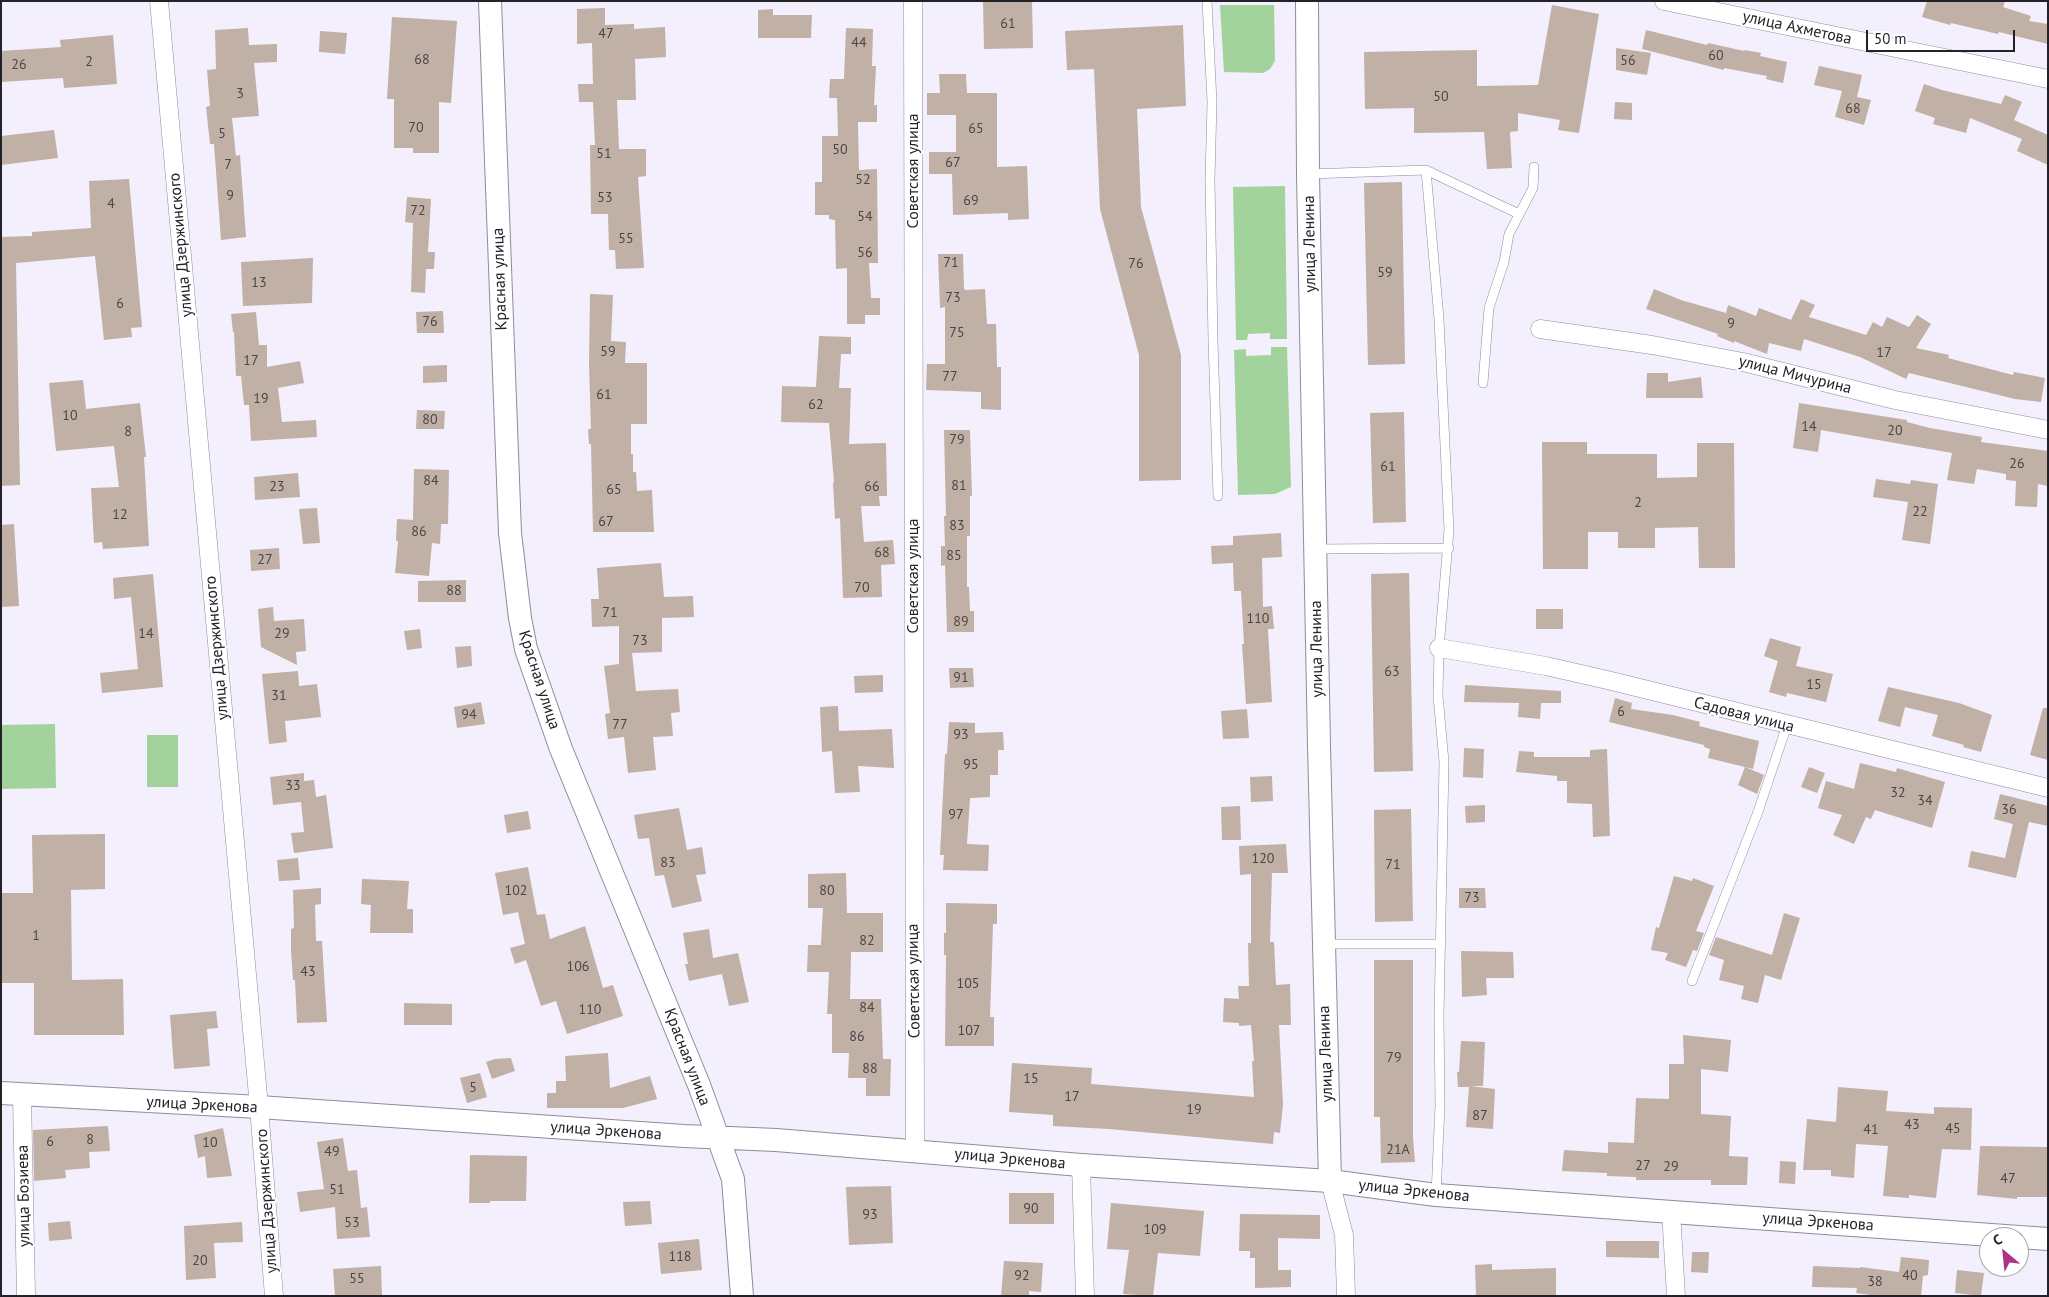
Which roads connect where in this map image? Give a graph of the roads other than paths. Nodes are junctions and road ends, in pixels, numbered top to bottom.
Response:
1 (159, 1) edge
2 (490, 1) edge
3 (913, 1) edge
4 (1207, 1) edge
5 (1307, 1) edge
6 (1664, 1) edge
7 (2048, 79) edge
8 (1534, 167) dead end
9 (1426, 170) junction
10 (1308, 174) junction
11 (1519, 214) junction
12 (1540, 329) dead end
13 (1484, 383) dead end
14 (2048, 430) edge
15 (1218, 496) dead end
16 (1449, 548) junction
17 (1315, 550) junction
18 (1439, 648) junction
19 (1787, 725) junction
20 (2048, 788) edge
21 (1323, 944) junction
22 (1441, 944) junction
23 (1692, 981) dead end
24 (11, 1094) edge
25 (259, 1108) junction
26 (716, 1138) junction
27 (915, 1152) junction
28 (1081, 1165) junction
29 (1330, 1182) junction
30 (1436, 1195) junction
31 (1671, 1211) junction
32 (1979, 1234) edge
33 (2029, 1238) edge
34 (2048, 1239) edge
35 (26, 1296) edge
36 (274, 1296) edge
37 (742, 1296) edge
38 (1085, 1296) edge
39 (1346, 1296) edge
40 (1676, 1296) edge

1 - 25 street, улица Дзержинского
2 - 26 street, Красная улица
3 - 27 street, Советская улица
4 - 15 lane
5 - 10 street, улица Ленина
6 - 7 street, улица Ахметова
8 - 11 lane
9 - 10 lane
9 - 11 lane
9 - 16 lane
10 - 17 street, улица Ленина
11 - 13 lane
12 - 14 street, улица Мичурина
16 - 17 lane
16 - 18 lane
17 - 21 street, улица Ленина
18 - 19 street, Садовая улица
18 - 22 lane
19 - 20 street, Садовая улица
19 - 23 lane
21 - 22 lane
21 - 29 street, улица Ленина
22 - 30 lane
24 - 25 street, улица Эркенова
24 - 35 street, улица Бозиева
25 - 26 street, улица Эркенова
25 - 36 street, улица Дзержинского
26 - 27 street, улица Эркенова
26 - 37 street, Красная улица
27 - 28 street, улица Эркенова
28 - 29 street, улица Эркенова
28 - 38 street
29 - 30 street, улица Эркенова
29 - 39 street, улица Ленина
30 - 31 street, улица Эркенова
31 - 32 street, улица Эркенова
31 - 40 street
33 - 34 street, улица Эркенова

